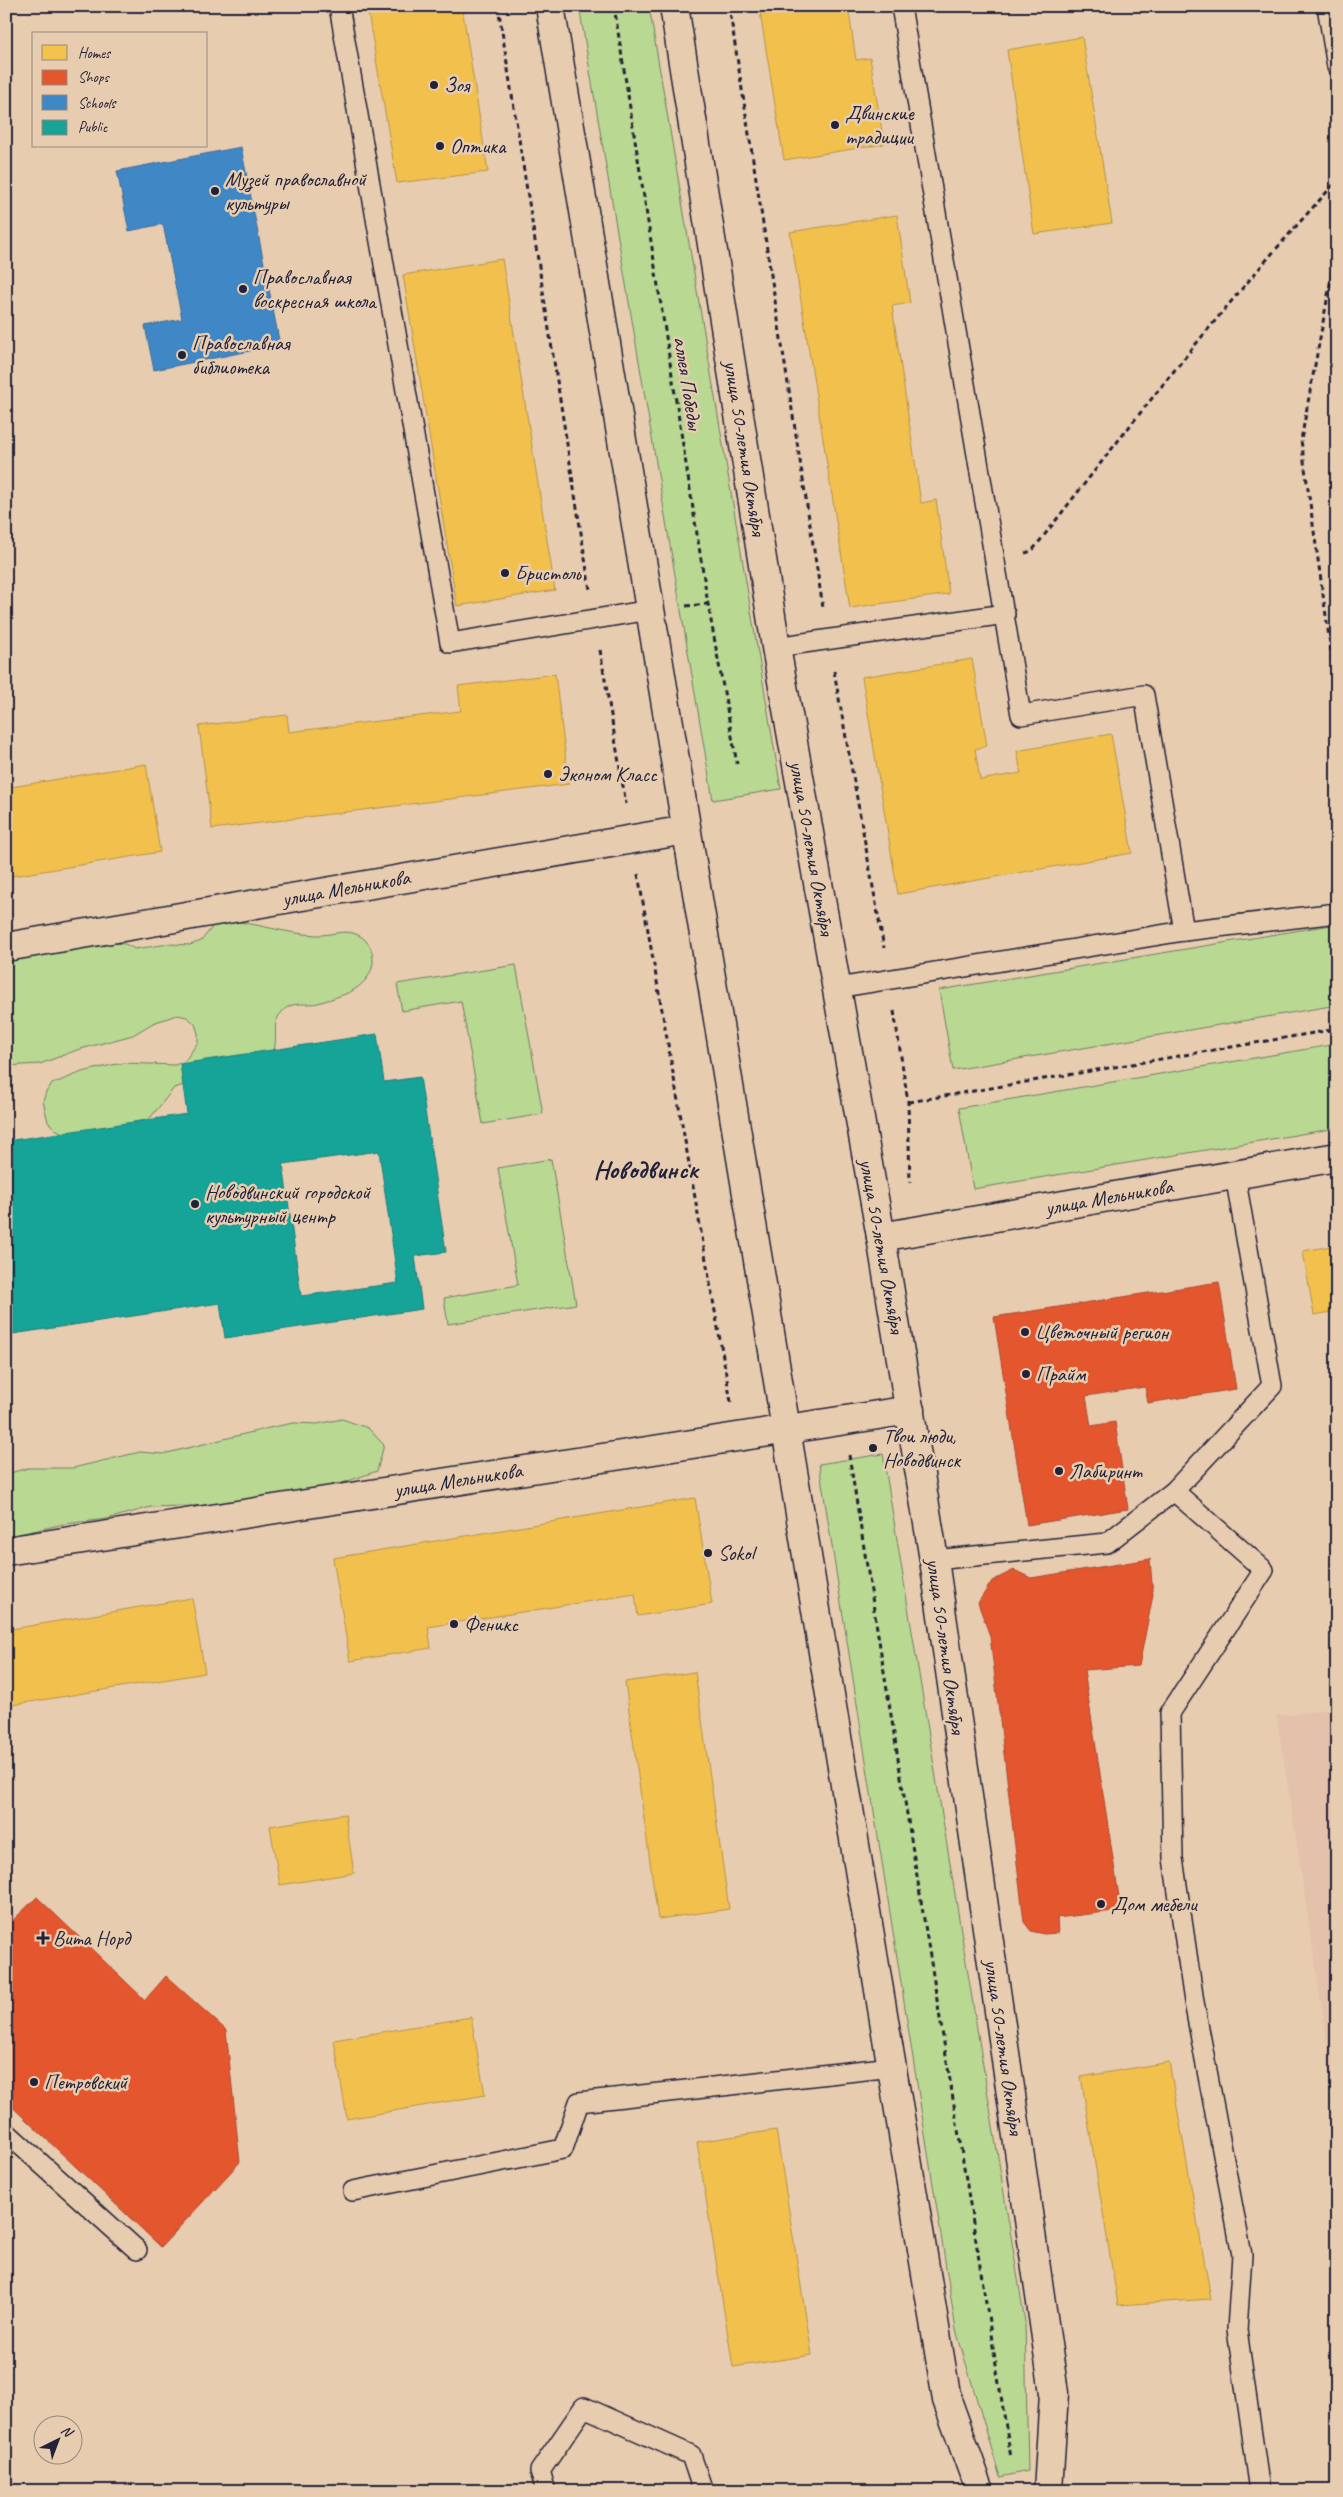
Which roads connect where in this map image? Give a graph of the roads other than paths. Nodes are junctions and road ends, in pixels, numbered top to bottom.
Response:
1 (339, 6) edge
2 (550, 6) edge
3 (674, 6) edge
4 (901, 6) edge
5 (1327, 6) edge
6 (1337, 67) edge
7 (650, 610) junction
8 (1005, 614) junction
9 (776, 648) junction
10 (686, 830) junction
11 (1337, 913) edge
12 (1184, 931) junction
13 (6, 947) edge
14 (837, 988) junction
15 (1337, 1157) edge
16 (1235, 1175) junction
17 (881, 1237) junction
18 (910, 1410) junction
19 (786, 1429) junction
20 (1174, 1491) junction
21 (6, 1551) edge
22 (934, 1560) junction
23 (892, 2067) junction
24 (6, 2132) edge
25 (353, 2191) dead end
26 (137, 2250) dead end
27 (546, 2491) edge
28 (703, 2491) edge
29 (980, 2491) edge
30 (1048, 2491) edge
31 (1260, 2491) edge

1 - 7 lane
2 - 7 main road
3 - 9 main road, улица 50-летия Октября
4 - 8 lane
5 - 6 lane
7 - 10 main road
8 - 9 lane
8 - 12 lane
9 - 14 main road, улица 50-летия Октября
10 - 13 main road, улица Мельникова
10 - 19 main road
11 - 12 lane
12 - 14 lane
14 - 17 main road, улица 50-летия Октября
15 - 16 main road, улица Мельникова
16 - 17 main road, улица Мельникова
16 - 20 lane
17 - 18 main road, улица 50-летия Октября
18 - 19 main road, улица Мельникова
18 - 22 main road, улица 50-летия Октября
19 - 21 main road, улица Мельникова
19 - 23 main road
20 - 22 lane
20 - 31 lane
22 - 30 main road, улица 50-летия Октября
23 - 25 lane
23 - 29 main road
24 - 26 lane
27 - 28 lane

